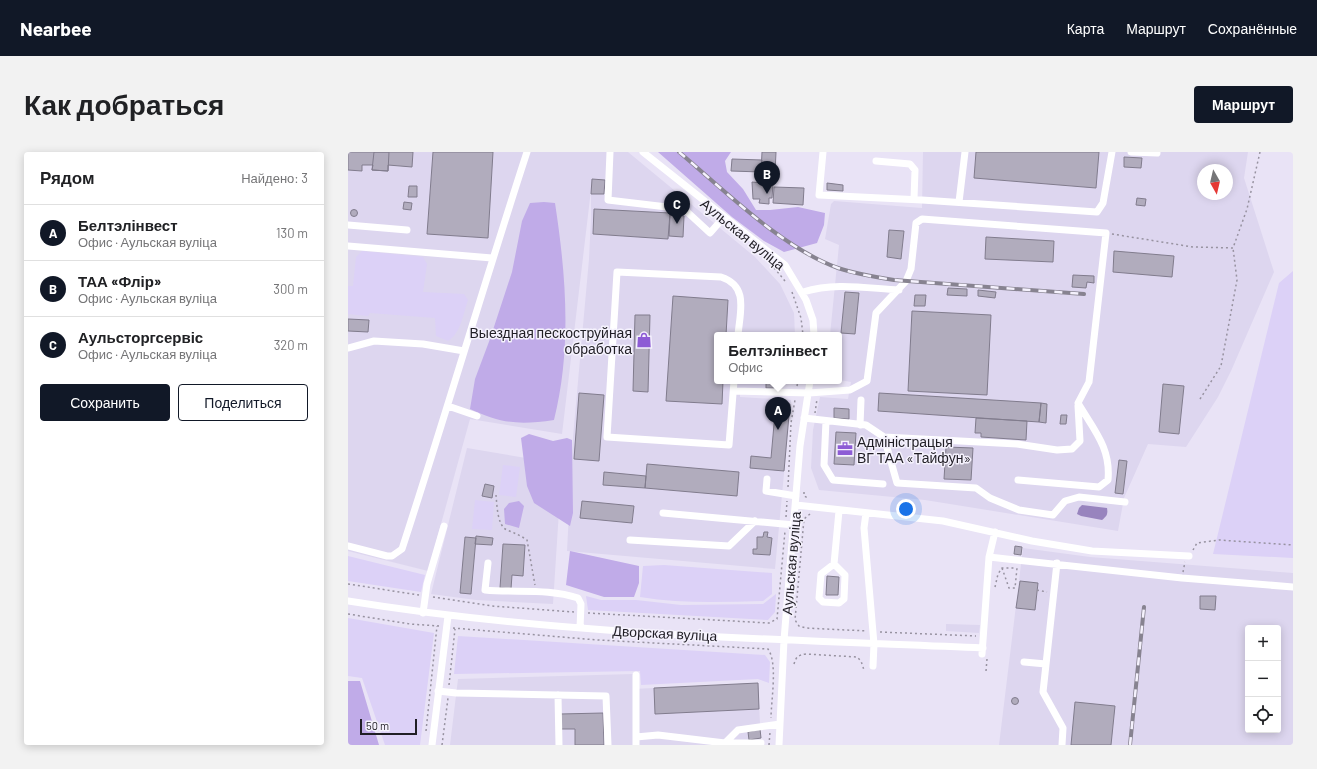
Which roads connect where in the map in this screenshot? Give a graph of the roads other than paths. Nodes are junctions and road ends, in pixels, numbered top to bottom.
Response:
1 (527, 152) edge
2 (610, 152) edge
3 (643, 152) edge
4 (823, 152) edge
5 (965, 152) edge
6 (1112, 152) edge
7 (1131, 152) edge
8 (1157, 153) dead end
9 (876, 161) dead end
10 (914, 199) junction
11 (959, 202) junction
12 (724, 217) junction
13 (348, 225) edge
14 (407, 230) dead end
15 (348, 246) edge
16 (492, 258) junction
17 (899, 290) junction
18 (802, 292) junction
19 (738, 332) edge
20 (814, 332) edge
21 (348, 348) edge
22 (464, 351) junction
23 (734, 384) edge
24 (810, 384) edge
25 (734, 392) junction
26 (809, 393) junction
27 (861, 400) dead end
28 (1078, 403) junction
29 (448, 406) junction
30 (476, 416) dead end
31 (804, 418) junction
32 (826, 421) junction
33 (860, 425) junction
34 (884, 437) junction
35 (767, 479) dead end
36 (1018, 480) dead end
37 (883, 484) dead end
38 (796, 496) junction
39 (1125, 502) dead end
40 (796, 506) junction
41 (839, 511) junction
42 (663, 513) dead end
43 (866, 513) junction
44 (755, 521) junction
45 (794, 525) junction
46 (444, 526) dead end
47 (995, 532) junction
48 (630, 540) dead end
49 (348, 546) edge
50 (1189, 556) road end
51 (989, 557) junction
52 (488, 563) dead end
53 (1058, 563) junction
54 (834, 564) junction
55 (1293, 587) edge
56 (348, 601) edge
57 (424, 613) junction
58 (448, 616) junction
59 (580, 628) junction
60 (784, 640) junction
61 (874, 644) junction
62 (1024, 662) dead end
63 (1046, 664) junction
64 (873, 666) dead end
65 (636, 675) dead end
66 (438, 691) junction
67 (558, 695) junction
68 (780, 724) junction
69 (636, 737) junction
70 (761, 743) dead end
71 (725, 744) edge
72 (432, 745) edge
73 (560, 745) edge
74 (608, 745) edge
75 (636, 745) edge
76 (779, 745) edge
77 (1062, 745) edge

1 - 16 street
2 - 12 street
3 - 12 street, Аульская вуліца
4 - 10 street
5 - 11 street
6 - 11 street
7 - 8 street
9 - 10 street
10 - 11 street
12 - 18 street, Аульская вуліца
13 - 14 street
15 - 16 street
16 - 22 street
17 - 18 street
17 - 26 street
17 - 28 street
18 - 20 street, Аульская вуліца
19 - 25 street
21 - 22 street
22 - 29 street
23 - 25 street
24 - 26 street, Аульская вуліца
25 - 26 street
26 - 31 street, Аульская вуліца
27 - 33 street
28 - 34 street
28 - 36 street
29 - 30 street
29 - 49 street
31 - 32 street
31 - 38 street, Аульская вуліца
32 - 33 street
32 - 37 street
33 - 34 street
34 - 39 street
35 - 38 street
38 - 40 street, Аульская вуліца
40 - 41 street
40 - 45 street, Аульская вуліца
41 - 43 street
41 - 54 street
42 - 44 street
43 - 47 street
43 - 61 street
44 - 45 street
44 - 48 street
45 - 60 street, Аульская вуліца
46 - 57 street
47 - 50 street
47 - 51 street
51 - 53 street
51 - 61 street, Дворская вуліца
52 - 59 street
53 - 55 street
53 - 63 street
54 - 54 street
56 - 57 street, Дворская вуліца
57 - 58 street, Дворская вуліца
58 - 59 street, Дворская вуліца
58 - 66 street
59 - 60 street, Дворская вуліца
60 - 61 street, Дворская вуліца
60 - 68 street, Аульская вуліца
61 - 64 street
62 - 63 street
63 - 77 street
65 - 69 street
66 - 67 street
66 - 72 street
67 - 73 street
67 - 74 street
68 - 71 street
68 - 76 street, Аульская вуліца
69 - 71 street
69 - 75 street
70 - 71 street

